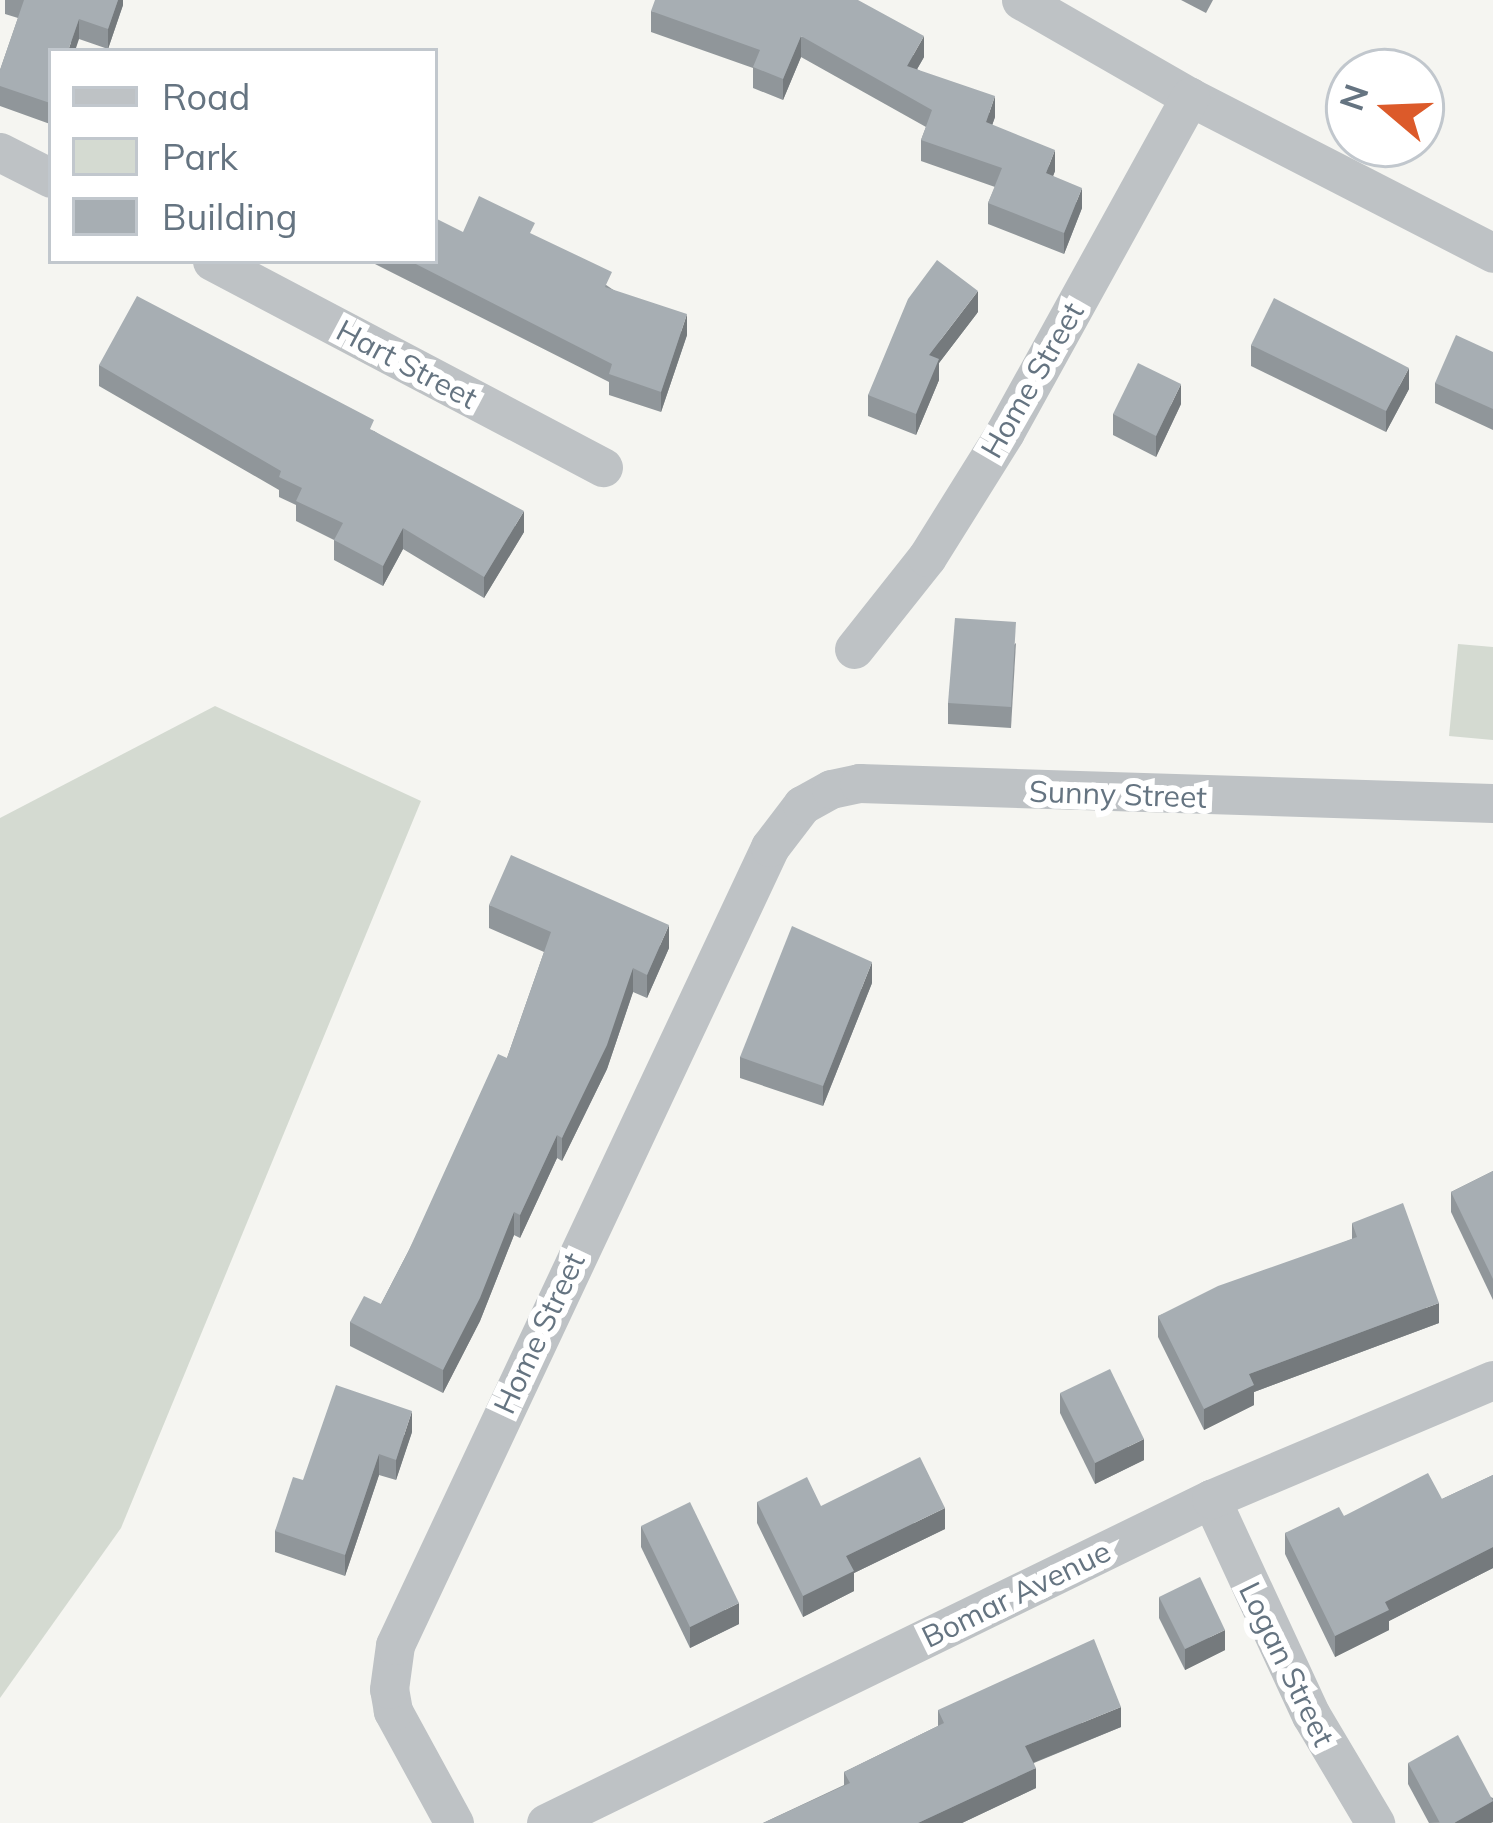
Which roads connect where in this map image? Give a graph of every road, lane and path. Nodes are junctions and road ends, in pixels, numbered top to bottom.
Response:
1 (1021, 0) edge
2 (1190, 97) junction
3 (0, 152) edge
4 (48, 176) edge
5 (1493, 253) edge
6 (218, 264) edge
7 (603, 467) dead end
8 (854, 650) dead end
9 (1493, 803) edge
10 (770, 848) joint
11 (1493, 1379) edge
12 (1211, 1499) junction
13 (454, 1823) edge
14 (546, 1823) edge
15 (1375, 1823) edge

1 - 2 street
2 - 5 street
2 - 8 street, Home Street
3 - 4 street
6 - 7 street, Hart Street
9 - 10 street, Sunny Street
10 - 13 street, Home Street
11 - 12 street, Bomar Avenue
12 - 14 street, Bomar Avenue
12 - 15 street, Logan Street

